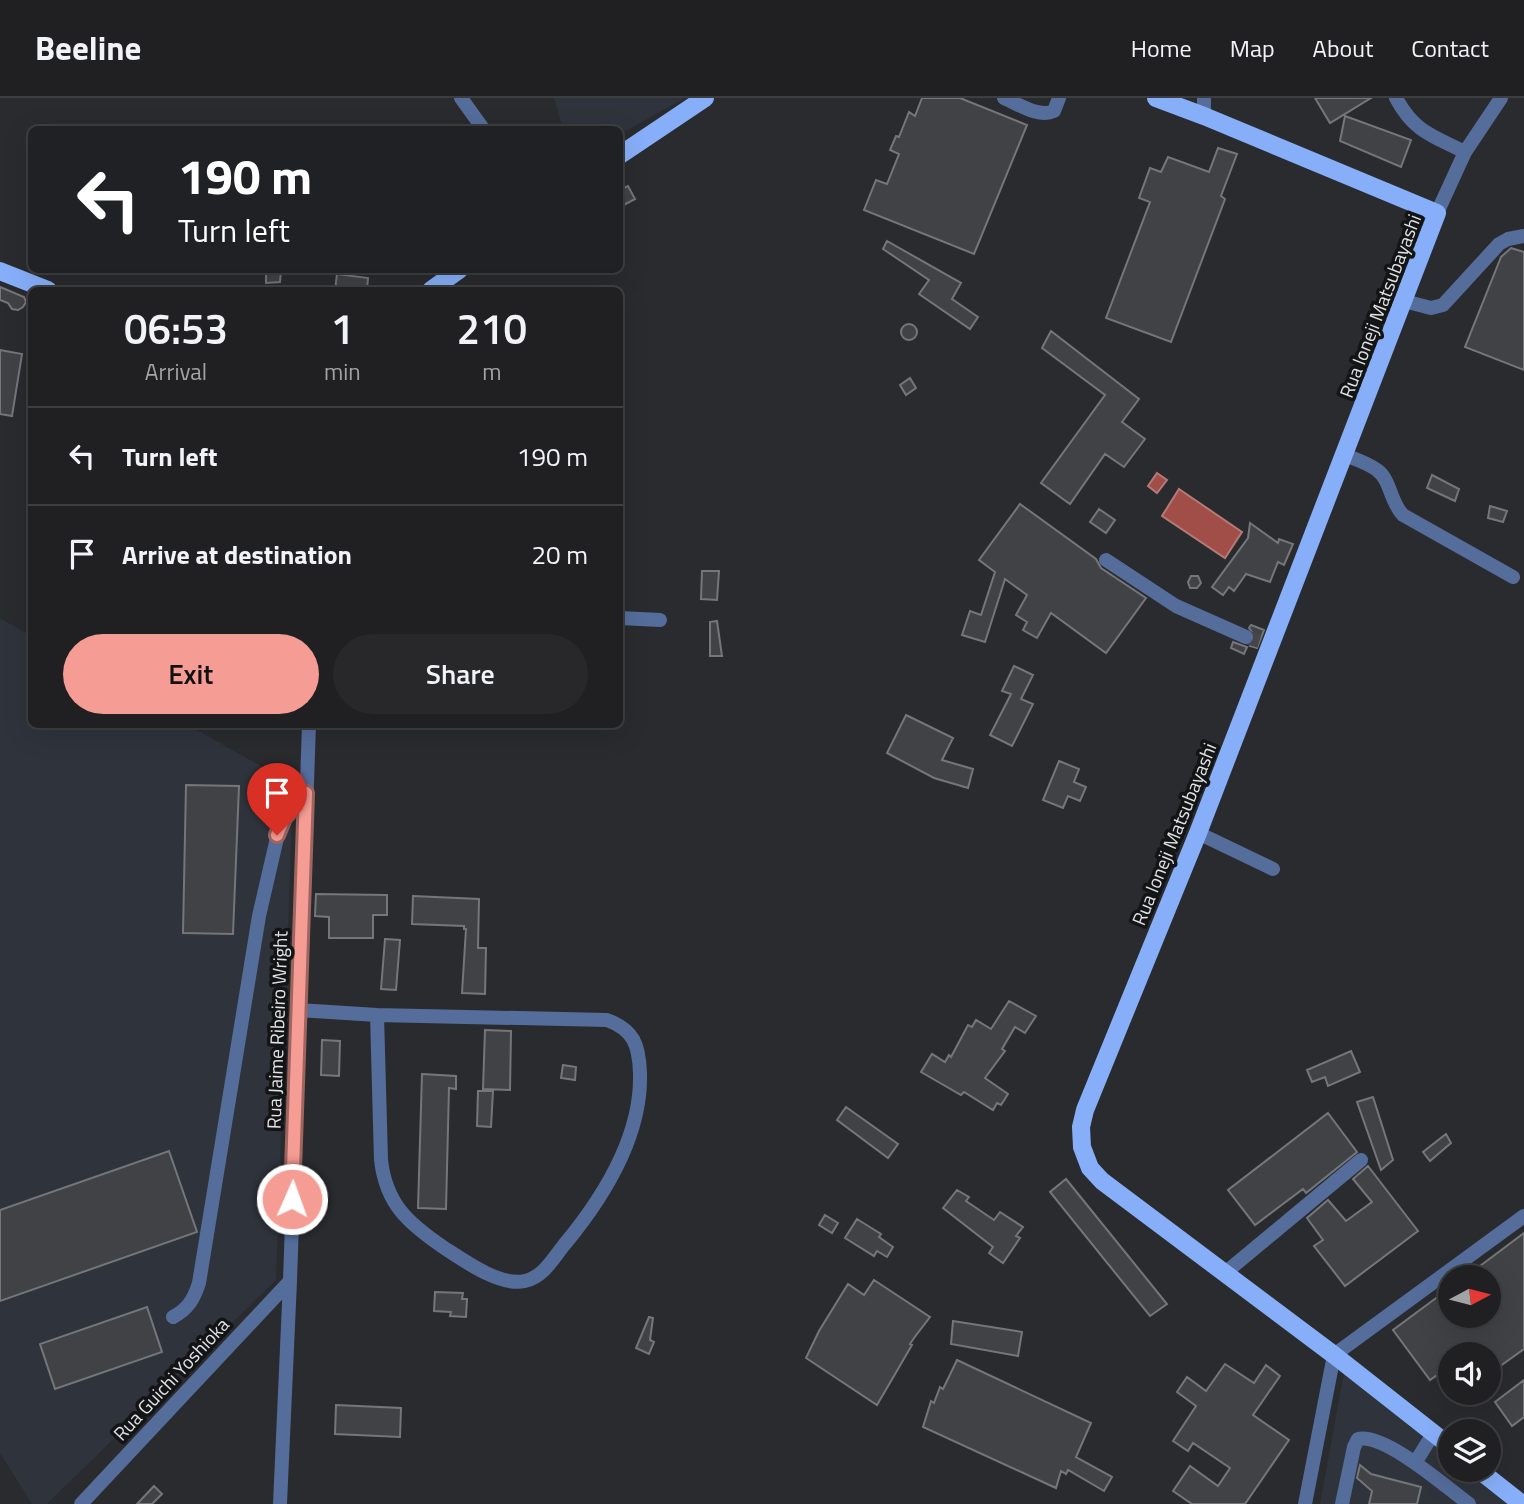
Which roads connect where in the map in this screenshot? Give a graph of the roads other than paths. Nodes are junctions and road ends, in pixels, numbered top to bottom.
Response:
1 (461, 98) edge
2 (705, 98) edge
3 (1004, 98) edge
4 (1059, 98) edge
5 (1156, 98) edge
6 (1396, 98) edge
7 (1501, 98) edge
8 (1204, 107) edge
9 (481, 126) edge
10 (1465, 152) junction
11 (623, 153) edge
12 (1437, 213) junction
13 (1524, 236) edge
14 (0, 271) edge
15 (455, 273) edge
16 (40, 287) edge
17 (435, 287) edge
18 (1404, 300) junction
19 (1345, 455) junction
20 (1106, 560) dead end
21 (1513, 577) dead end
22 (623, 618) edge
23 (660, 620) dead end
24 (1259, 641) junction
25 (309, 728) edge
26 (306, 793) junction
27 (1198, 833) junction
28 (1273, 869) dead end
29 (298, 1010) junction
30 (377, 1015) junction
31 (1361, 1160) dead end
32 (1524, 1216) edge
33 (1225, 1273) junction
34 (290, 1281) junction
35 (173, 1317) dead end
36 (1334, 1355) junction
37 (1433, 1434) junction
38 (1438, 1438) edge
39 (1415, 1463) junction
40 (1494, 1482) edge
41 (81, 1504) edge
42 (279, 1504) edge
43 (1305, 1504) edge
44 (1342, 1504) edge
45 (1469, 1504) edge
46 (1522, 1504) edge

1 - 9 street
2 - 11 main road
3 - 4 street
5 - 8 main road
6 - 10 street
7 - 10 street, Rua Ioneji Matsubayashi
8 - 12 main road
10 - 12 street, Rua Ioneji Matsubayashi
12 - 18 main road, Rua Ioneji Matsubayashi
13 - 18 street
14 - 16 main road
15 - 17 main road
18 - 19 main road, Rua Ioneji Matsubayashi
19 - 21 street
19 - 24 main road, Rua Ioneji Matsubayashi
20 - 24 street
22 - 23 street
24 - 27 main road, Rua Ioneji Matsubayashi
25 - 26 street, Rua Jaime Ribeiro Wright
26 - 29 street, Rua Jaime Ribeiro Wright
26 - 35 street
27 - 28 street
27 - 33 main road, Rua Ioneji Matsubayashi
29 - 30 street
29 - 34 street, Rua Jaime Ribeiro Wright
30 - 30 street
31 - 33 street
32 - 36 street
33 - 36 main road, Rua Ioneji Matsubayashi
34 - 41 street, Rua Guichi Yoshioka
34 - 42 street, Rua Jaime Ribeiro Wright
36 - 37 main road, Rua Ioneji Matsubayashi
36 - 43 street
37 - 38 main road, Rua Ioneji Matsubayashi
37 - 39 street
39 - 44 street
39 - 45 street
40 - 46 main road

